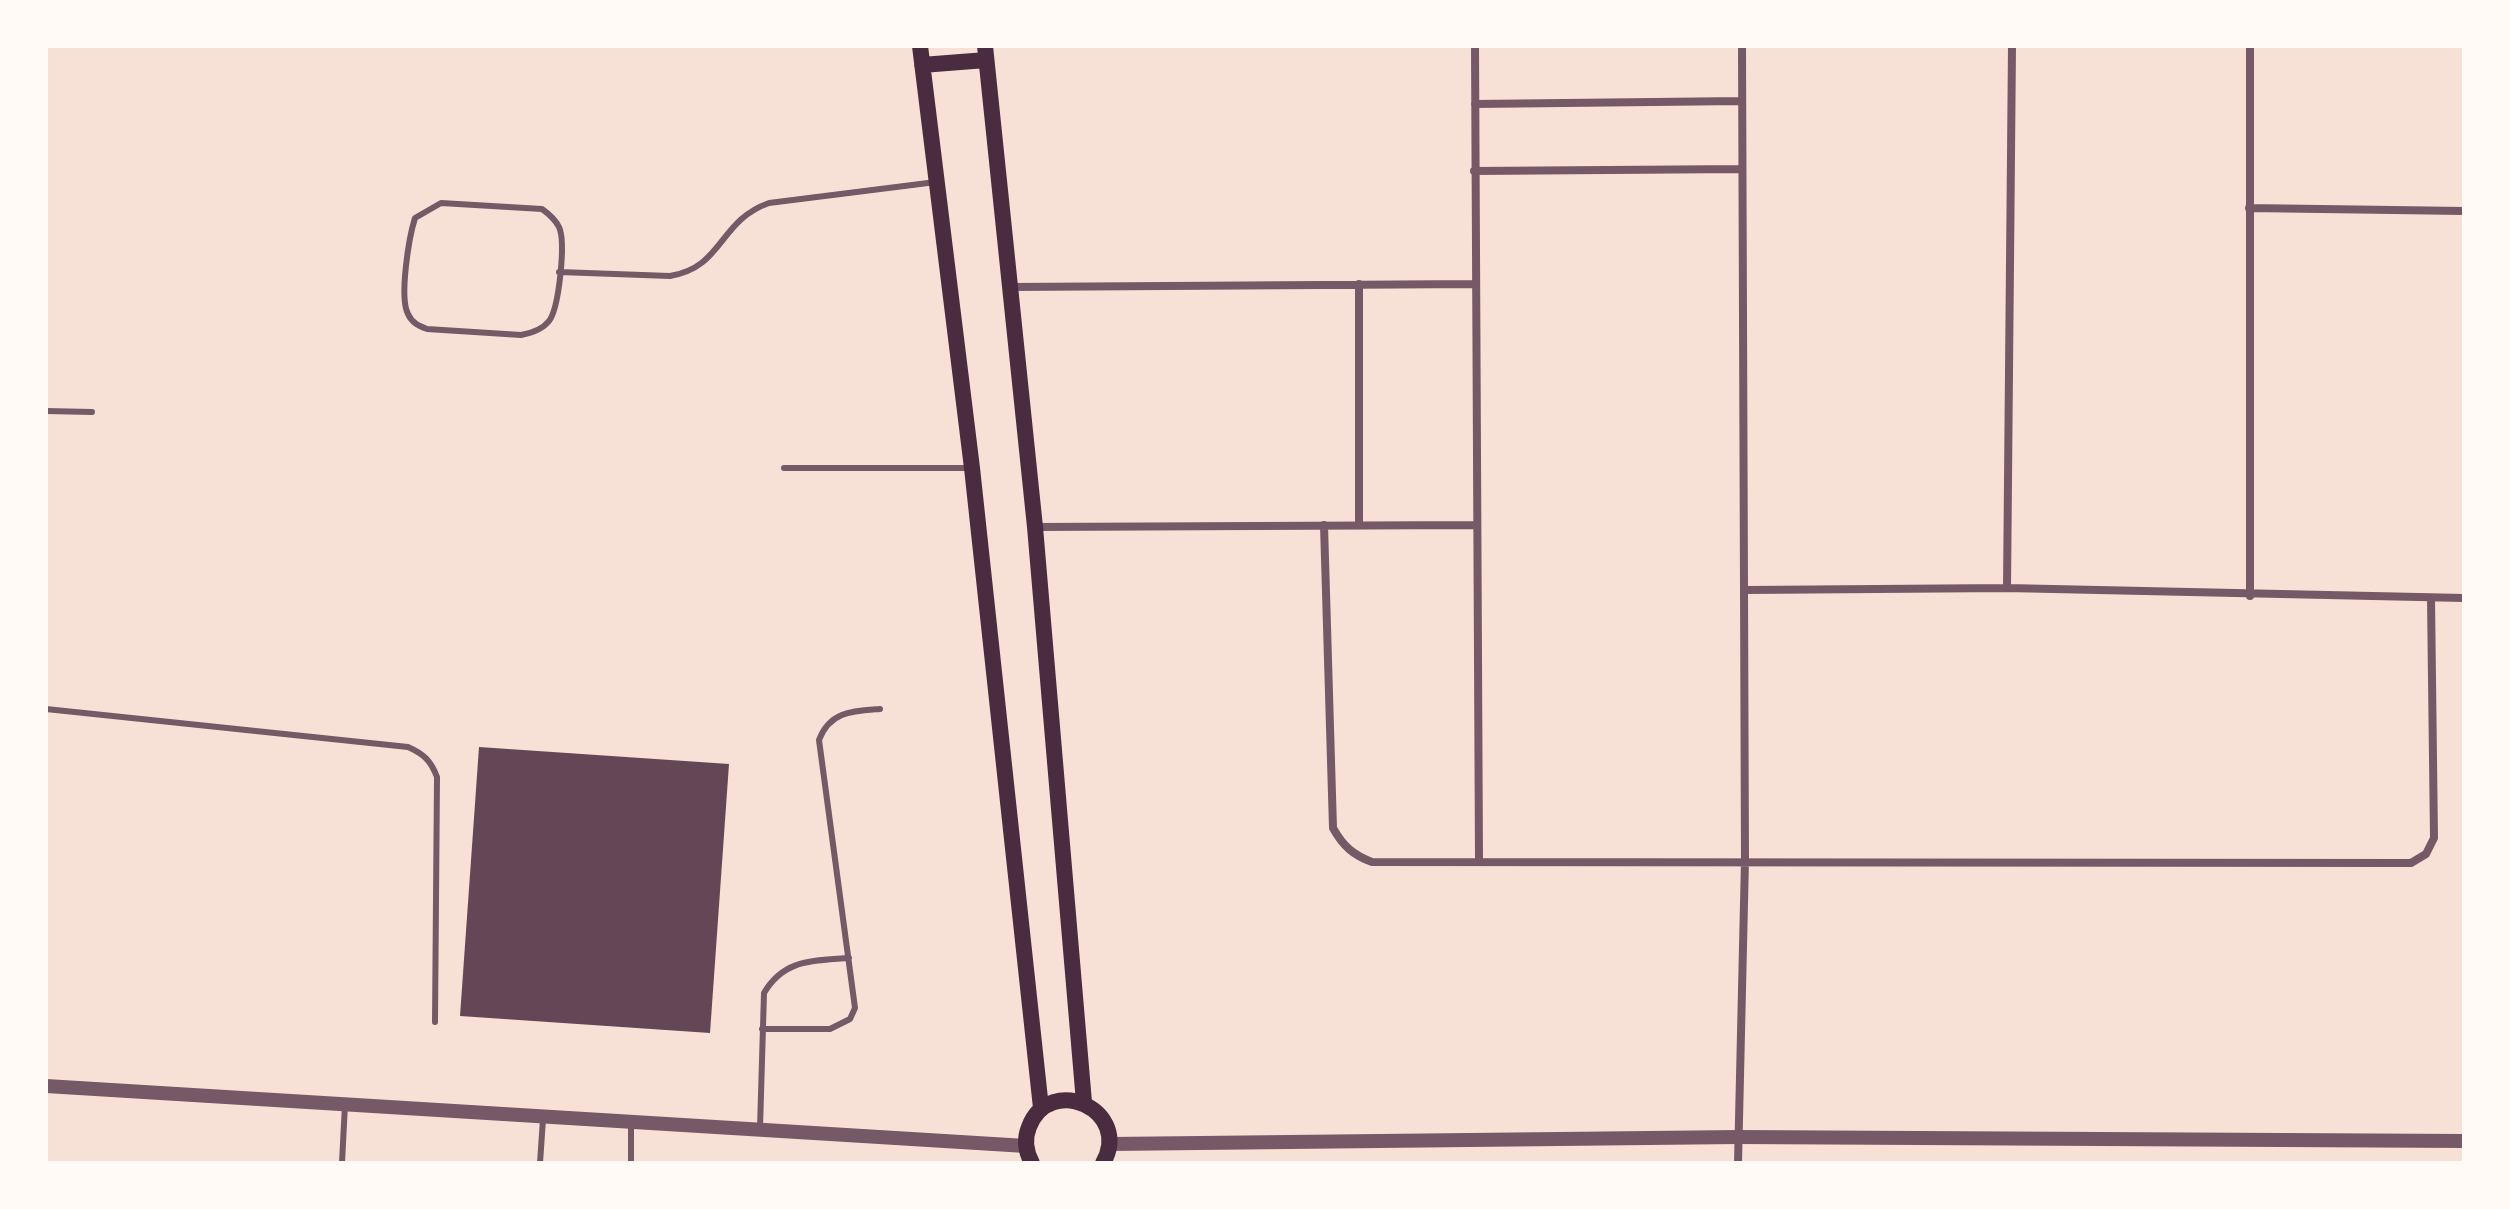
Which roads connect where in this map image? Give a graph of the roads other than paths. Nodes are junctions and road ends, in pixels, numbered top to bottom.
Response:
1 (920, 46) edge
2 (1475, 46) edge
3 (1742, 46) edge
4 (2012, 46) edge
5 (2250, 46) edge
6 (986, 53) edge
7 (922, 65) junction
8 (1742, 101) junction
9 (1475, 104) junction
10 (1742, 169) junction
11 (1474, 171) junction
12 (936, 182) junction
13 (2249, 208) junction
14 (2464, 211) edge
15 (559, 272) junction
16 (1359, 284) junction
17 (1475, 284) junction
18 (1011, 287) junction
19 (46, 411) edge
20 (92, 412) dead end
21 (784, 468) dead end
22 (972, 468) junction
23 (1324, 525) junction
24 (1359, 525) junction
25 (1477, 525) junction
26 (1035, 527) junction
27 (2007, 588) junction
28 (1745, 590) junction
29 (2250, 596) junction
30 (2464, 598) edge
31 (2431, 599) junction
32 (46, 709) edge
33 (880, 709) dead end
34 (1745, 860) junction
35 (1479, 862) junction
36 (849, 958) junction
37 (435, 1022) dead end
38 (762, 1029) junction
39 (46, 1086) edge
40 (1084, 1102) junction
41 (345, 1104) junction
42 (1041, 1108) junction
43 (543, 1115) junction
44 (632, 1120) junction
45 (760, 1128) junction
46 (1738, 1137) junction
47 (2464, 1141) edge
48 (1110, 1144) junction
49 (1026, 1146) junction
50 (342, 1163) edge
51 (540, 1163) edge
52 (631, 1163) edge
53 (1032, 1163) edge
54 (1103, 1163) edge
55 (1738, 1163) edge

1 - 7 main road
2 - 9 street
3 - 8 street
4 - 27 street
5 - 13 street
6 - 7 main road
6 - 18 main road
7 - 12 main road
8 - 9 street
8 - 10 street
9 - 11 street
10 - 11 street
10 - 28 street
11 - 17 street
12 - 15 lane
12 - 22 main road
13 - 14 street
13 - 29 street
15 - 15 lane
16 - 17 street
16 - 18 street
16 - 24 street
17 - 25 street
18 - 26 main road
19 - 20 lane
21 - 22 lane
22 - 42 main road
23 - 24 street
23 - 26 street
23 - 35 street
24 - 25 street
25 - 35 street
26 - 40 main road
27 - 28 street
27 - 29 street
28 - 34 street
29 - 31 street
30 - 31 street
31 - 34 street
32 - 37 lane
33 - 36 lane
34 - 35 street
34 - 46 street
36 - 38 lane
36 - 38 lane
38 - 45 lane
39 - 41 street
40 - 42 main road
40 - 48 main road
41 - 43 street
41 - 50 lane
42 - 49 main road
43 - 44 street
43 - 51 lane
44 - 45 street
44 - 52 lane
45 - 49 street
46 - 47 street
46 - 48 street
46 - 55 street
48 - 54 main road
49 - 53 main road

